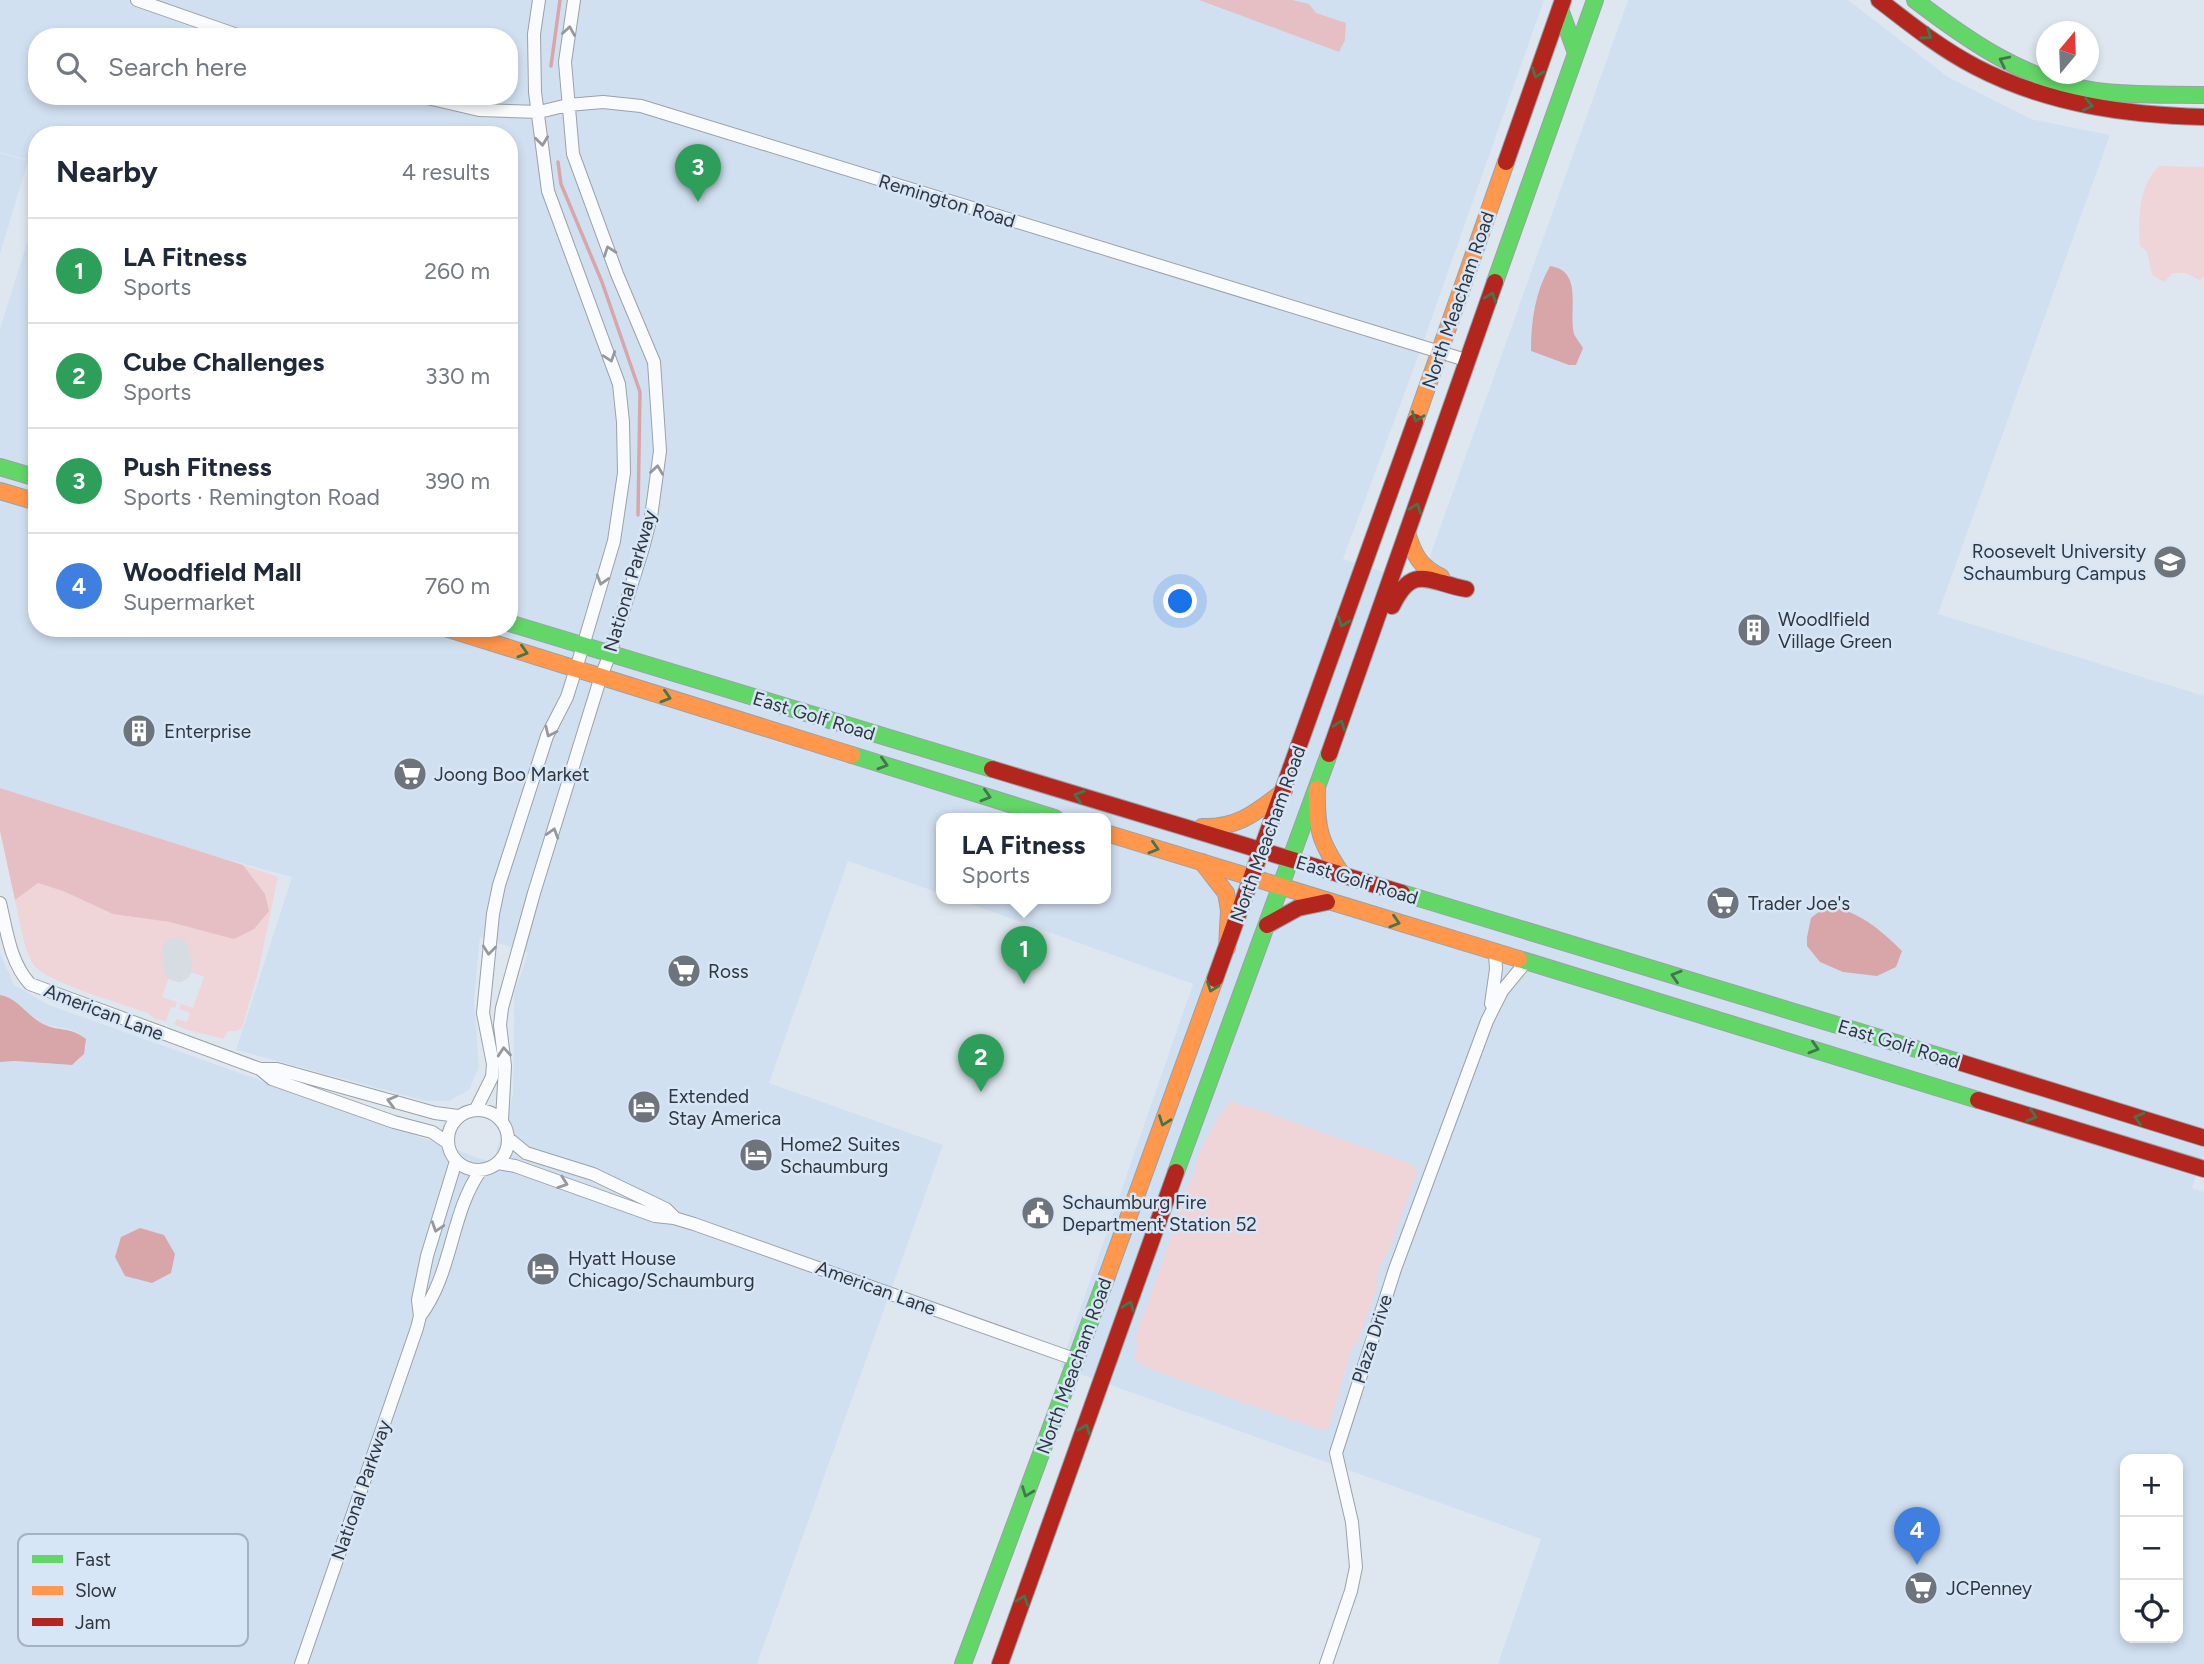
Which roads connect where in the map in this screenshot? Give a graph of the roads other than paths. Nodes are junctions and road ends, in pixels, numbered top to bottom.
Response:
1 (538, 0) edge
2 (574, 0) edge
3 (1595, 0) edge
4 (1879, 0) edge
5 (1915, 0) edge
6 (141, 1) edge
7 (1561, 4) edge
8 (218, 28) edge
9 (1576, 53) junction
10 (2204, 95) edge
11 (458, 105) edge
12 (568, 105) junction
13 (539, 112) junction
14 (2204, 117) edge
15 (1440, 353) junction
16 (1469, 361) junction
17 (1, 471) edge
18 (28, 476) edge
19 (0, 491) edge
20 (28, 499) edge
21 (1407, 533) junction
22 (518, 626) edge
23 (474, 637) edge
24 (583, 646) junction
25 (610, 654) junction
26 (575, 669) junction
27 (601, 676) junction
28 (1351, 693) junction
29 (1317, 789) junction
30 (1284, 791) junction
31 (1039, 813) edge
32 (1168, 823) junction
33 (1111, 835) edge
34 (1261, 852) junction
35 (1291, 860) junction
36 (1202, 862) junction
37 (1343, 876) junction
38 (1252, 877) junction
39 (1282, 887) junction
40 (1330, 902) junction
41 (0, 904) edge
42 (1267, 925) junction
43 (1227, 948) junction
44 (1495, 954) junction
45 (1525, 963) junction
46 (1487, 1021) junction
47 (260, 1069) junction
48 (476, 1109) junction
49 (458, 1116) junction
50 (502, 1120) junction
51 (2204, 1138) edge
52 (509, 1139) junction
53 (448, 1143) junction
54 (456, 1161) junction
55 (498, 1163) junction
56 (2204, 1169) edge
57 (481, 1170) junction
58 (674, 1217) junction
59 (420, 1316) junction
60 (1077, 1360) junction
61 (301, 1664) edge
62 (963, 1664) edge
63 (999, 1664) edge
64 (1326, 1664) edge

1 - 13 street, National Parkway
12 -> 2 street, National Parkway
3 - 9 main road, North Meacham Road
4 -> 14 main road
10 -> 5 main road
6 - 8 street
7 - 9 main road
7 -> 15 main road, North Meacham Road
16 -> 9 main road, North Meacham Road
11 - 13 street, Remington Road
12 - 13 street, Remington Road
12 - 15 street, Remington Road
25 -> 12 street, National Parkway
13 -> 24 street, National Parkway
15 - 16 street, Remington Road
15 -> 30 main road, North Meacham Road
21 -> 16 main road, North Meacham Road
17 - 18 main road
19 - 20 main road
21 - 28 main road, North Meacham Road
21 - 28 main road
22 - 24 main road, East Golf Road
23 -> 26 main road, East Golf Road
24 - 25 main road, East Golf Road
24 - 26 street, National Parkway
25 - 27 street, National Parkway
32 -> 25 main road, East Golf Road
26 - 27 main road, East Golf Road
26 -> 48 street, National Parkway
27 -> 31 main road, East Golf Road
50 -> 27 street, National Parkway
29 -> 28 main road, North Meacham Road
29 - 35 main road, North Meacham Road
29 - 37 main road
30 - 32 main road
30 - 34 main road, North Meacham Road
32 - 34 main road, East Golf Road
33 -> 36 main road, East Golf Road
34 - 35 main road, East Golf Road
34 - 38 main road, North Meacham Road
35 - 37 main road, East Golf Road
35 - 39 main road, North Meacham Road
36 - 38 main road, East Golf Road
36 - 43 main road
51 -> 37 main road, East Golf Road
38 - 39 main road, East Golf Road
38 - 43 main road, North Meacham Road
39 - 40 main road, East Golf Road
39 - 42 main road, North Meacham Road
40 - 42 main road
40 -> 44 main road, East Golf Road
41 - 47 street, American Lane
63 -> 42 main road, North Meacham Road
43 -> 60 main road, North Meacham Road
44 - 45 main road, East Golf Road
44 - 46 street, Plaza Drive
45 - 46 street, Plaza Drive
45 -> 56 main road, East Golf Road
46 - 64 street, Plaza Drive
49 -> 47 street, American Lane
47 - 53 street, American Lane
48 - 49 street
48 - 50 street
49 - 53 street
50 - 52 street
52 - 55 street
52 - 58 street, American Lane
53 - 54 street
54 - 57 street
54 -> 59 street, National Parkway
55 - 57 street
55 -> 58 street, American Lane
57 - 59 street, National Parkway
58 - 60 street, American Lane
59 - 61 street, National Parkway
60 -> 62 main road, North Meacham Road

